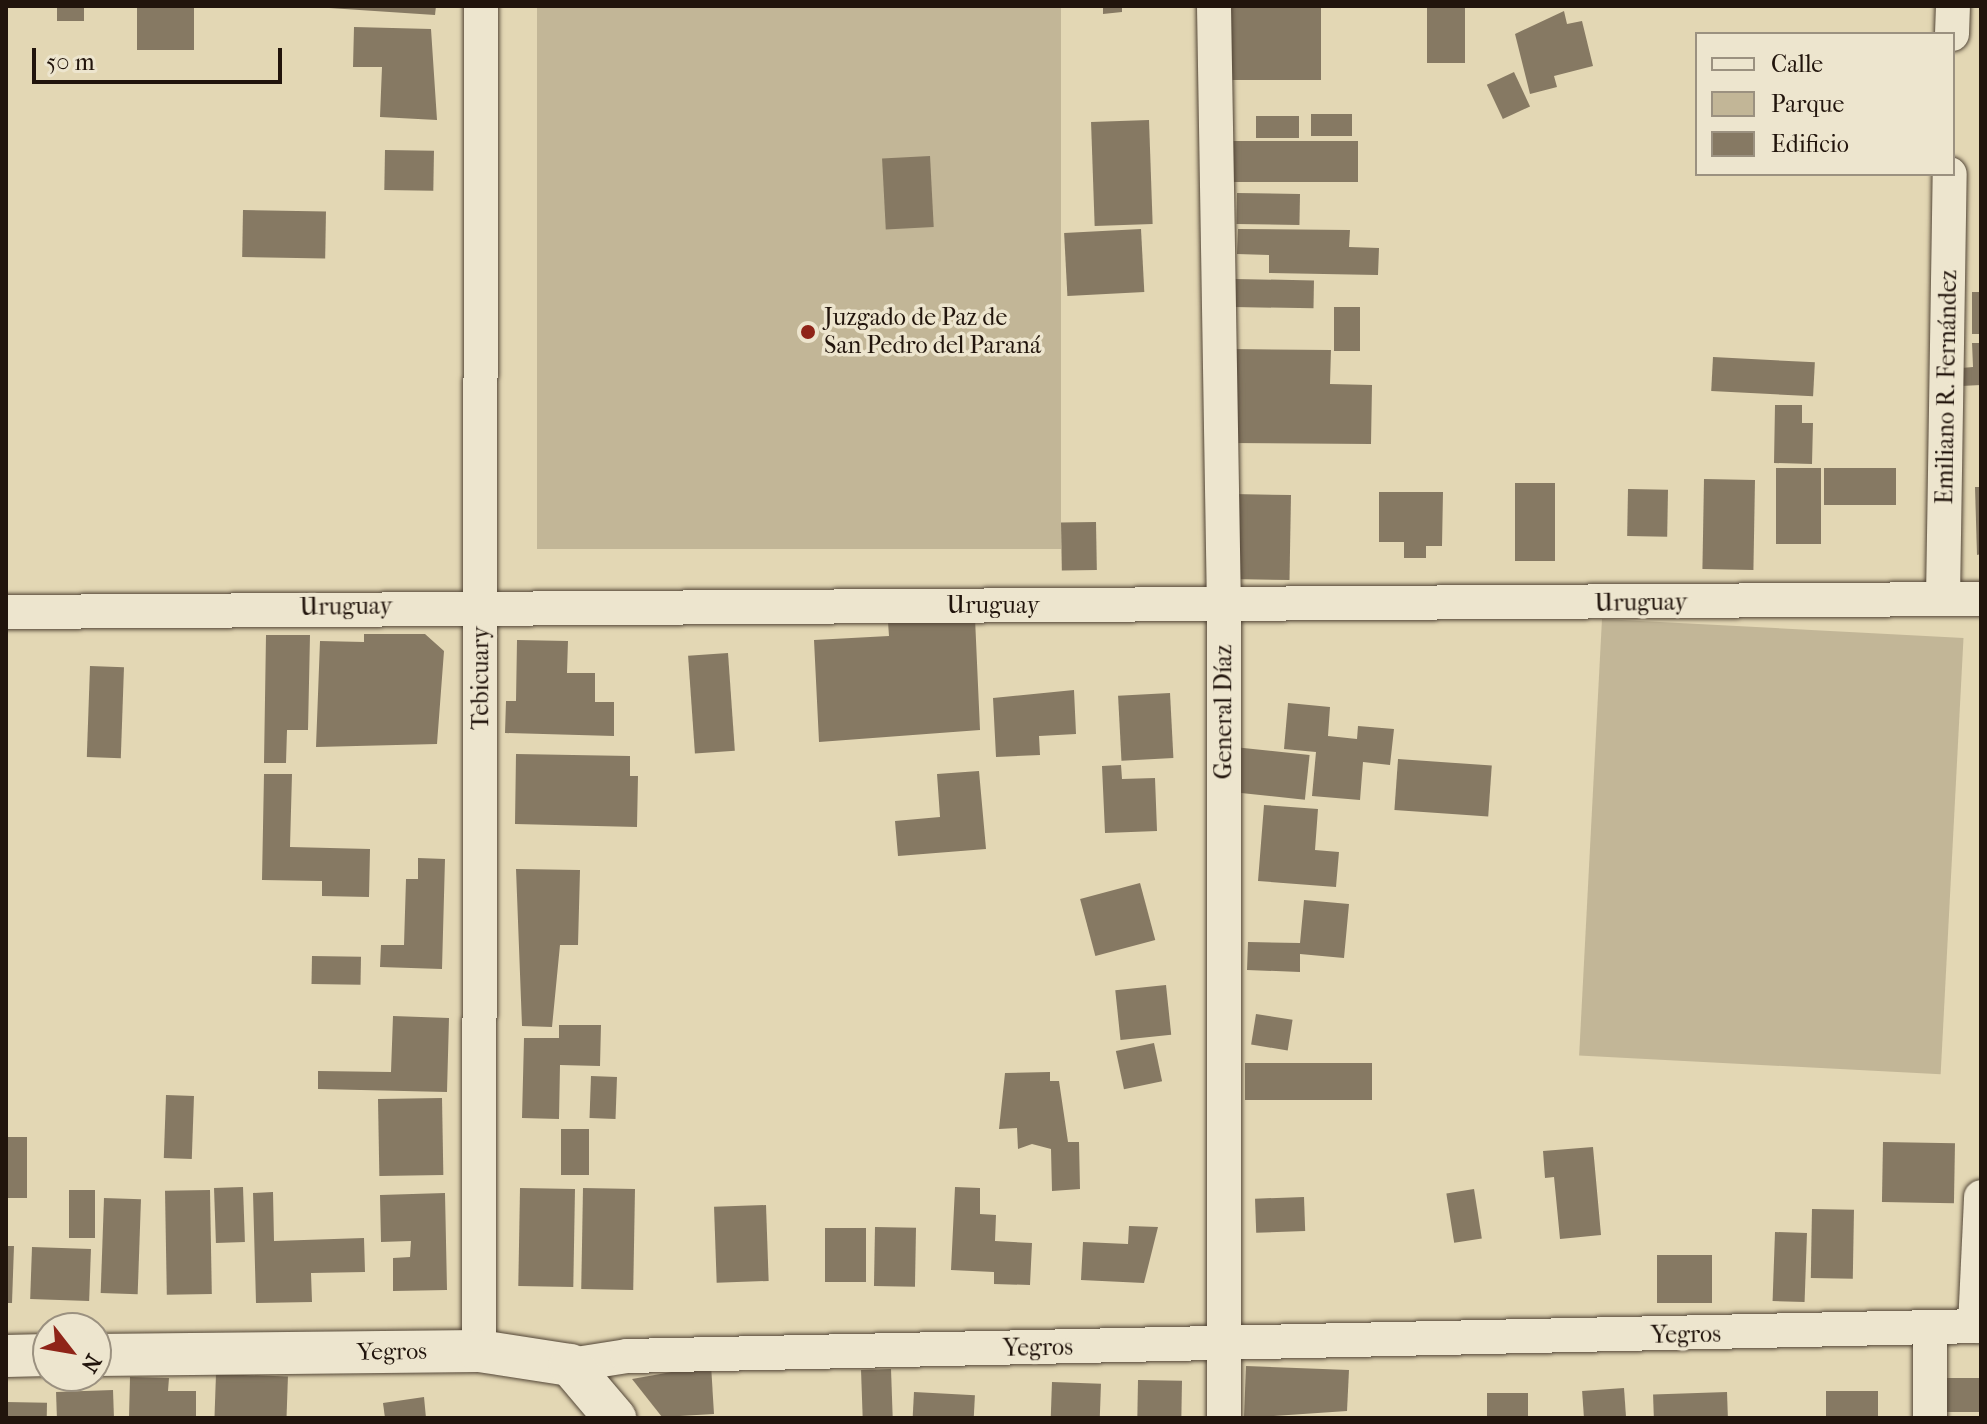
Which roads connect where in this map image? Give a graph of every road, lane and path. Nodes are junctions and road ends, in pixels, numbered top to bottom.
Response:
1 (481, 6) edge
2 (1214, 6) edge
3 (1953, 6) edge
4 (1952, 32) edge
5 (1950, 176) edge
6 (1943, 599) junction
7 (1981, 599) edge
8 (481, 605) junction
9 (1224, 607) junction
10 (6, 612) edge
11 (1981, 1197) edge
12 (1978, 1326) edge
13 (1930, 1329) junction
14 (1224, 1345) junction
15 (479, 1351) junction
16 (32, 1355) edge
17 (112, 1355) edge
18 (6, 1356) edge
19 (570, 1365) junction
20 (615, 1418) edge
21 (1224, 1418) edge
22 (1930, 1418) edge

1 - 8 street, Tebicuary
2 - 9 street, General Díaz
3 - 4 street
5 - 6 street, Emiliano R. Fernández
6 - 7 street, Uruguay
6 - 9 street, Uruguay
8 - 9 street, Uruguay
8 - 10 street, Uruguay
8 - 15 street, Tebicuary
9 - 14 street, General Díaz
11 - 12 street
12 - 13 street, Yegros
13 - 14 street, Yegros
13 - 22 street
14 - 19 street, Yegros
14 - 21 street, General Díaz
15 - 17 street, Yegros
15 - 19 street, Yegros
16 - 18 street
19 - 20 street

